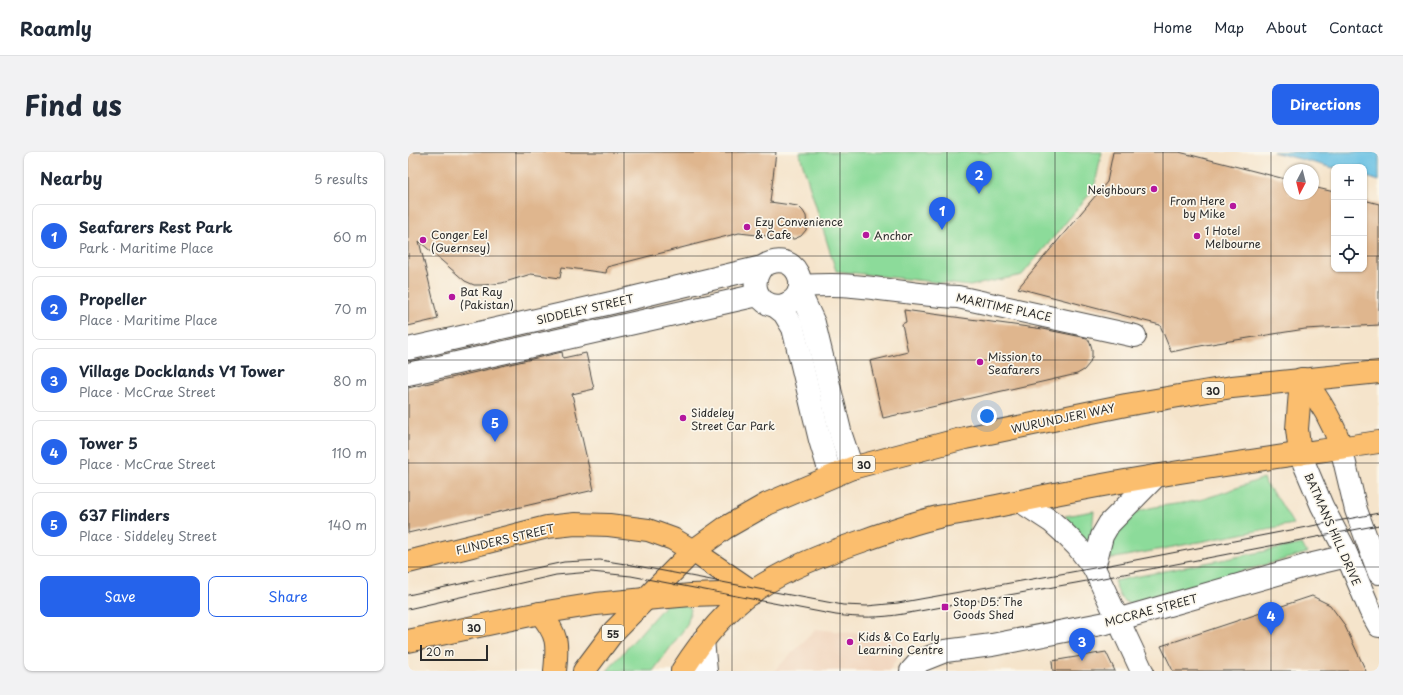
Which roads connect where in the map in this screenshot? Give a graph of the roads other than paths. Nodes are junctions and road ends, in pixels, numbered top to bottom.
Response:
1 (762, 267) junction
2 (800, 289) junction
3 (767, 300) junction
4 (611, 303) junction
5 (616, 327) junction
6 (1135, 336) dead end
7 (408, 349) edge
8 (1379, 372) edge
9 (408, 374) edge
10 (1302, 379) junction
11 (828, 380) junction
12 (806, 385) junction
13 (1379, 442) edge
14 (1341, 447) junction
15 (1300, 454) junction
16 (852, 468) junction
17 (831, 476) junction
18 (1156, 476) junction
19 (1020, 501) junction
20 (693, 550) junction
21 (1347, 556) junction
22 (408, 562) edge
23 (1094, 568) junction
24 (1379, 572) edge
25 (752, 593) junction
26 (645, 599) junction
27 (540, 613) junction
28 (1117, 620) junction
29 (1379, 626) edge
30 (704, 640) junction
31 (408, 641) edge
32 (555, 671) edge
33 (584, 671) edge
34 (682, 671) edge
35 (706, 671) edge
36 (911, 671) edge
37 (1142, 671) edge

1 - 2 street
1 - 3 street
1 - 4 street, SIDDELEY STREET
2 - 3 street
2 - 6 street, MARITIME PLACE
2 - 11 street
3 - 5 street
3 - 12 street
4 - 5 street
4 - 7 street, SIDDELEY STREET
5 - 9 street
8 - 10 main road, WURUNDJERI WAY / 30
10 - 14 main road
10 - 15 main road
10 - 16 main road, WURUNDJERI WAY / 30
11 - 12 street
11 - 16 street
12 - 17 street
13 - 14 main road, 30
14 - 15 main road, 30
14 - 24 street
15 - 18 main road, 30
15 - 21 street, BATMANS HILL DRIVE
16 - 17 main road, WURUNDJERI WAY / 30
17 - 20 main road, WURUNDJERI WAY / 30
18 - 19 main road, 30
18 - 23 street
19 - 23 street
19 - 25 main road, 30
20 - 22 main road, FLINDERS STREET
20 - 25 main road, FLINDERS STREET
20 - 26 main road, WURUNDJERI WAY / 55
21 - 28 street, MCCRAE STREET
21 - 29 street, BATMANS HILL DRIVE
23 - 28 street
25 - 26 main road, 30
25 - 30 main road
26 - 27 main road, 30
26 - 33 main road, WURUNDJERI WAY / 55
27 - 31 main road, 30
27 - 32 main road
28 - 36 street, MCCRAE STREET
28 - 37 street
30 - 34 main road
30 - 35 street

